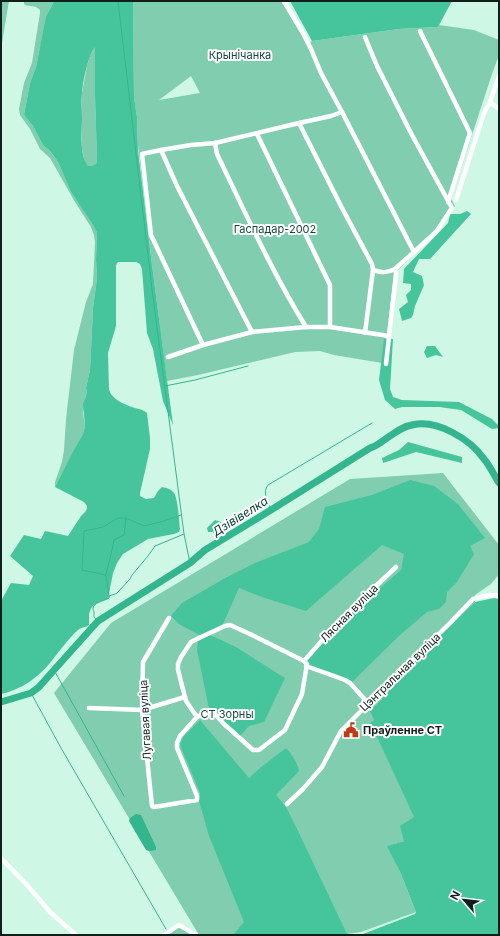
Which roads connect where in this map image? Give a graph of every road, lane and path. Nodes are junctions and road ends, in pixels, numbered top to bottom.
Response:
1 (284, 1) edge
2 (420, 31) dead end
3 (365, 37) dead end
4 (499, 76) edge
5 (490, 102) junction
6 (499, 109) edge
7 (342, 112) junction
8 (299, 123) junction
9 (257, 134) junction
10 (215, 144) junction
11 (161, 150) junction
12 (456, 200) dead end
13 (448, 202) junction
14 (414, 252) junction
15 (373, 270) junction
16 (395, 270) junction
17 (306, 327) junction
18 (330, 327) junction
19 (252, 332) junction
20 (365, 333) junction
21 (389, 336) junction
22 (203, 345) junction
23 (168, 357) dead end
24 (386, 364) dead end
25 (396, 567) dead end
26 (499, 596) edge
27 (169, 618) dead end
28 (304, 661) junction
29 (306, 666) junction
30 (185, 697) junction
31 (368, 703) junction
32 (89, 708) dead end
33 (142, 710) junction
34 (197, 717) junction
35 (287, 804) dead end
36 (1, 858) edge
37 (76, 935) edge
38 (164, 935) edge
39 (196, 935) edge

1 - 7 street
2 - 13 street
3 - 13 street
4 - 5 street
5 - 6 street
5 - 12 street
7 - 8 street
7 - 14 street
8 - 9 street
8 - 15 street
9 - 10 street
9 - 18 street
10 - 11 street
10 - 17 street
11 - 19 street
11 - 22 street
13 - 14 street
14 - 16 street
15 - 16 street
15 - 20 street
16 - 21 street
17 - 18 street
17 - 19 street
18 - 20 street
19 - 22 street
20 - 21 street
21 - 24 street
22 - 23 street
25 - 28 street, Лясная вуліца
26 - 31 street, Цэнтральная вуліца
27 - 33 street, Лугавая вуліца
28 - 29 street
28 - 30 street
29 - 31 street
29 - 34 street
30 - 33 street
30 - 34 street
31 - 35 street, Цэнтральная вуліца
32 - 33 street
33 - 34 street, Лугавая вуліца
36 - 37 street
38 - 39 street

